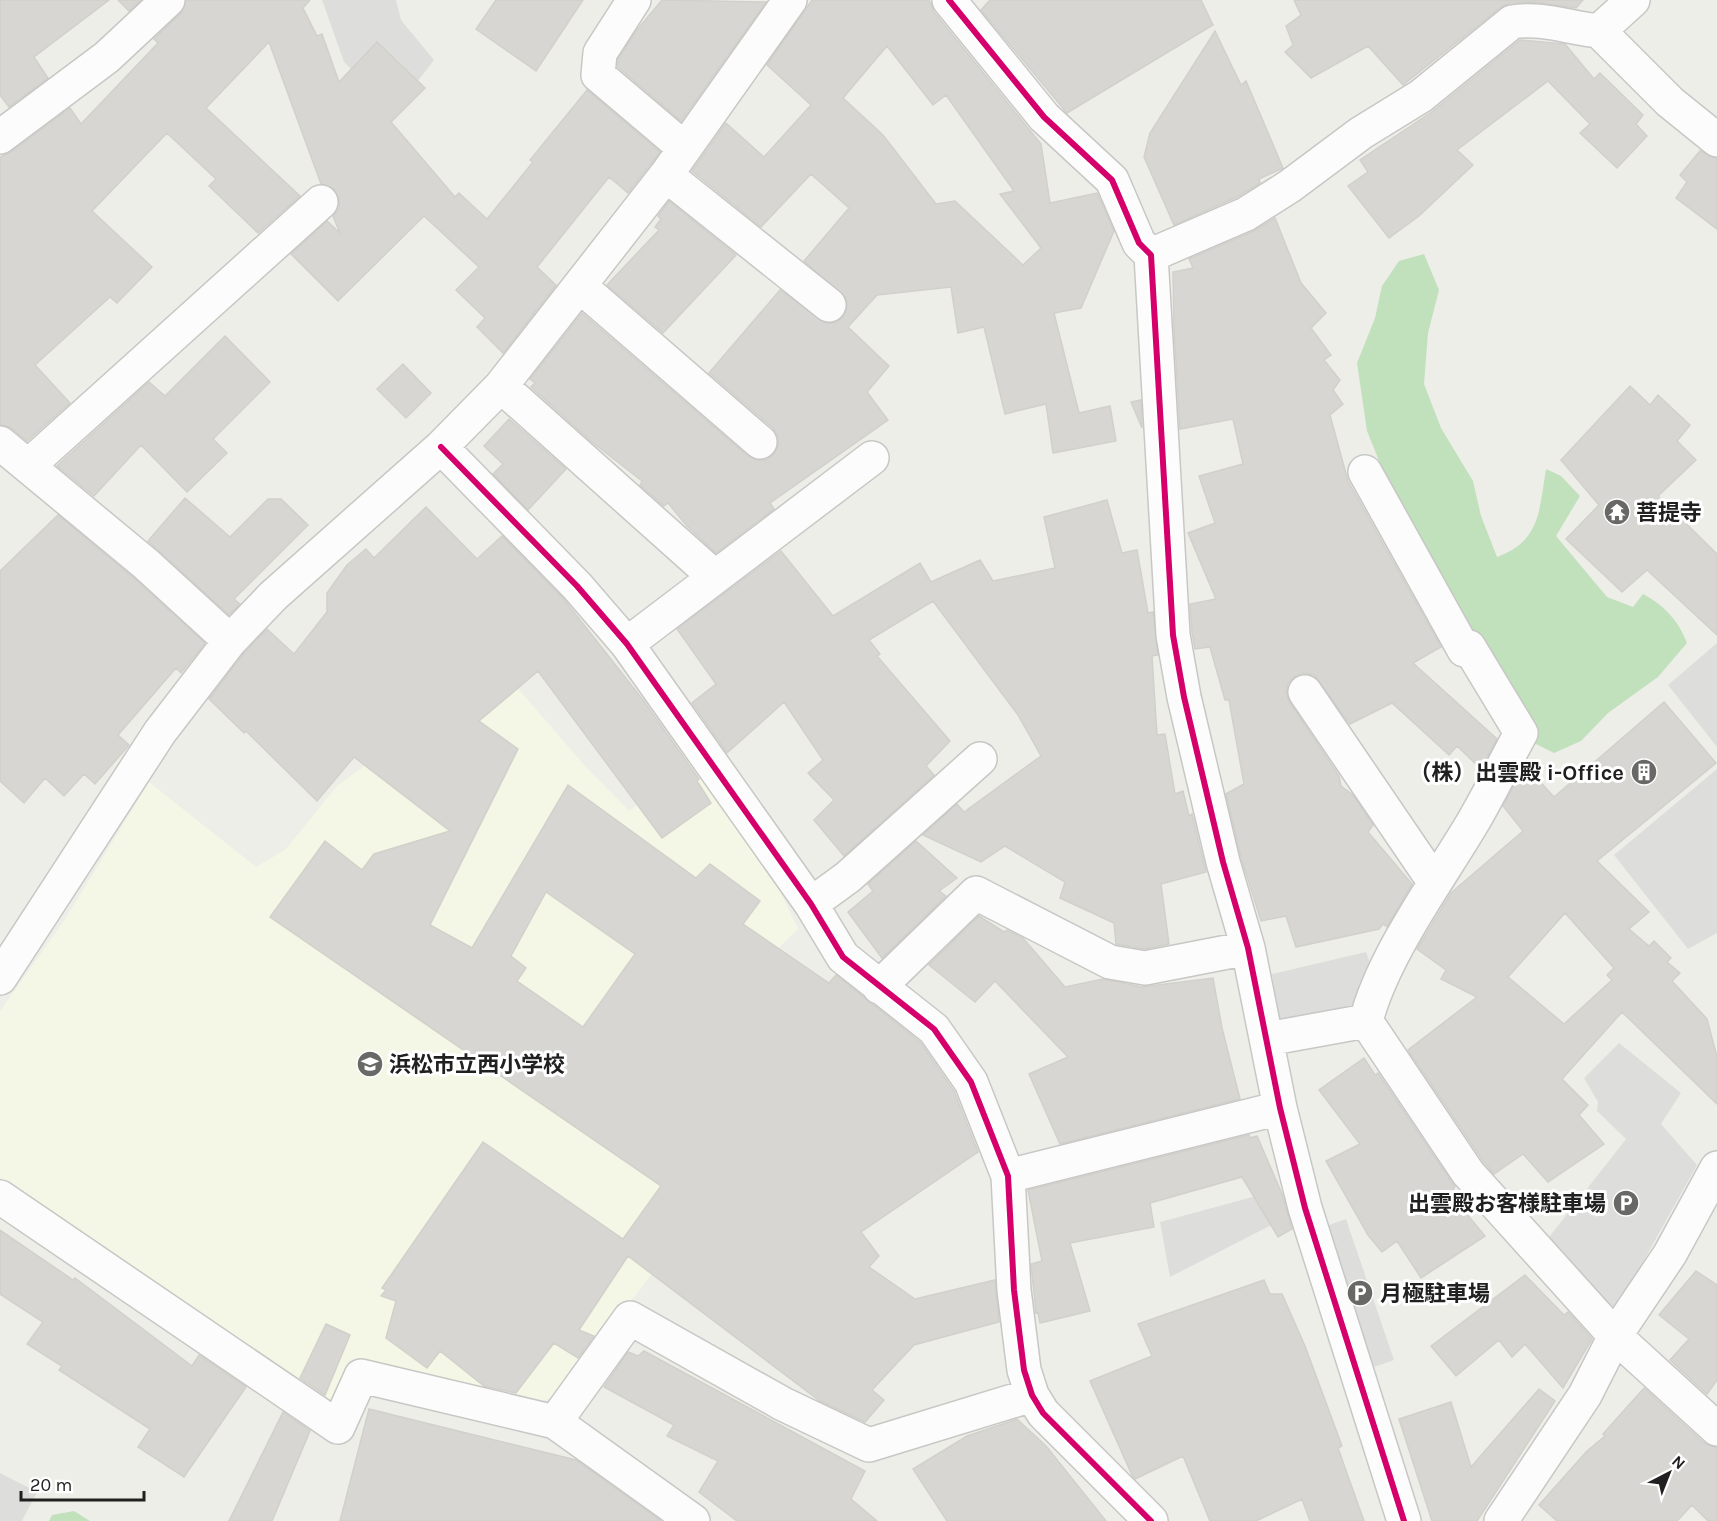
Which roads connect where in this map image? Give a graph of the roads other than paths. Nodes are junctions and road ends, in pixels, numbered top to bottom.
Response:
1 (168, 0) edge
2 (634, 0) edge
3 (790, 0) edge
4 (949, 0) edge
5 (1539, 0) edge
6 (1633, 0) edge
7 (1564, 27) junction
8 (1599, 31) junction
9 (0, 137) edge
10 (1717, 140) edge
11 (683, 147) junction
12 (666, 175) junction
13 (321, 202) dead end
14 (1151, 255) junction
15 (581, 287) junction
16 (830, 305) dead end
17 (501, 386) junction
18 (760, 442) dead end
19 (0, 443) edge
20 (441, 447) junction
21 (872, 458) dead end
22 (28, 466) junction
23 (1365, 472) dead end
24 (715, 577) junction
25 (230, 641) junction
26 (627, 644) junction
27 (1305, 692) dead end
28 (980, 759) dead end
29 (1435, 883) junction
30 (811, 904) junction
31 (1248, 948) junction
32 (0, 978) edge
33 (879, 987) junction
34 (1366, 1021) junction
35 (1267, 1039) junction
36 (1280, 1108) junction
37 (1717, 1168) edge
38 (1008, 1176) junction
39 (0, 1197) edge
40 (1615, 1336) junction
41 (1032, 1395) junction
42 (555, 1422) junction
43 (1717, 1429) edge
44 (683, 1518) edge
45 (1151, 1521) edge
46 (1404, 1521) edge
47 (1501, 1521) edge

1 - 9 street
2 - 11 street
3 - 11 street
4 - 14 street
5 - 7 street
6 - 8 street
7 - 8 street
7 - 14 street
8 - 10 street
11 - 12 street
12 - 15 street
12 - 16 street
13 - 22 street
14 - 31 street
15 - 17 street
15 - 18 street
17 - 20 street
17 - 24 street
19 - 22 street
20 - 25 street
20 - 26 street
21 - 24 street
22 - 25 street
23 - 29 street
24 - 26 street
25 - 32 street
26 - 30 street
27 - 29 street
28 - 30 street
29 - 34 street
30 - 33 street
31 - 33 street
31 - 35 street
33 - 38 street
34 - 35 street
34 - 40 street
35 - 36 street
36 - 38 street
36 - 46 street
37 - 40 street
38 - 41 street
39 - 42 street
40 - 43 street
40 - 47 street
41 - 42 street
41 - 45 street
42 - 44 street

